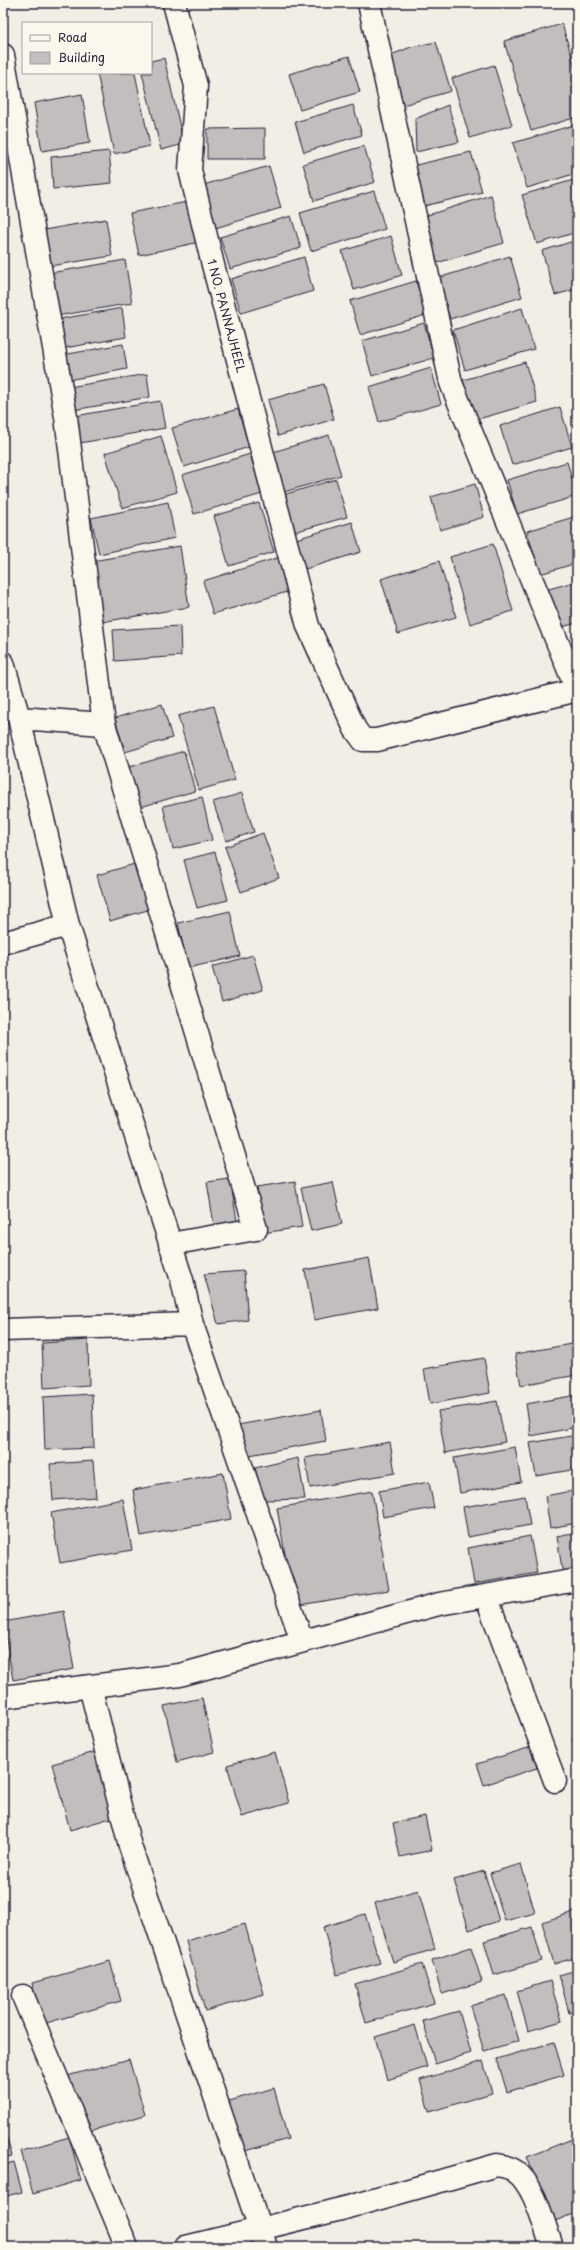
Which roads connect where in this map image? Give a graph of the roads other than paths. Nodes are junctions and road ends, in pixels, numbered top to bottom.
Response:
1 (174, 3) edge
2 (369, 3) edge
3 (3, 55) edge
4 (3, 663) edge
5 (577, 690) edge
6 (19, 718) junction
7 (104, 724) junction
8 (68, 925) junction
9 (3, 943) edge
10 (170, 1244) junction
11 (192, 1324) junction
12 (3, 1330) edge
13 (577, 1580) edge
14 (486, 1596) junction
15 (302, 1641) junction
16 (90, 1686) junction
17 (3, 1698) edge
18 (555, 1781) dead end
19 (23, 1996) dead end
20 (262, 2238) edge
21 (127, 2247) edge
22 (186, 2247) edge
23 (552, 2247) edge

1 - 5 street, 1 NO. PANNAJHEEL
2 - 5 street
3 - 7 street
4 - 6 street
6 - 7 street
6 - 8 street
7 - 10 street
8 - 9 street
8 - 10 street
10 - 11 street
11 - 12 street
11 - 15 street
13 - 14 street
14 - 15 street
14 - 18 street
15 - 16 street
16 - 17 street
16 - 20 street
19 - 21 street
20 - 22 street
20 - 23 street

